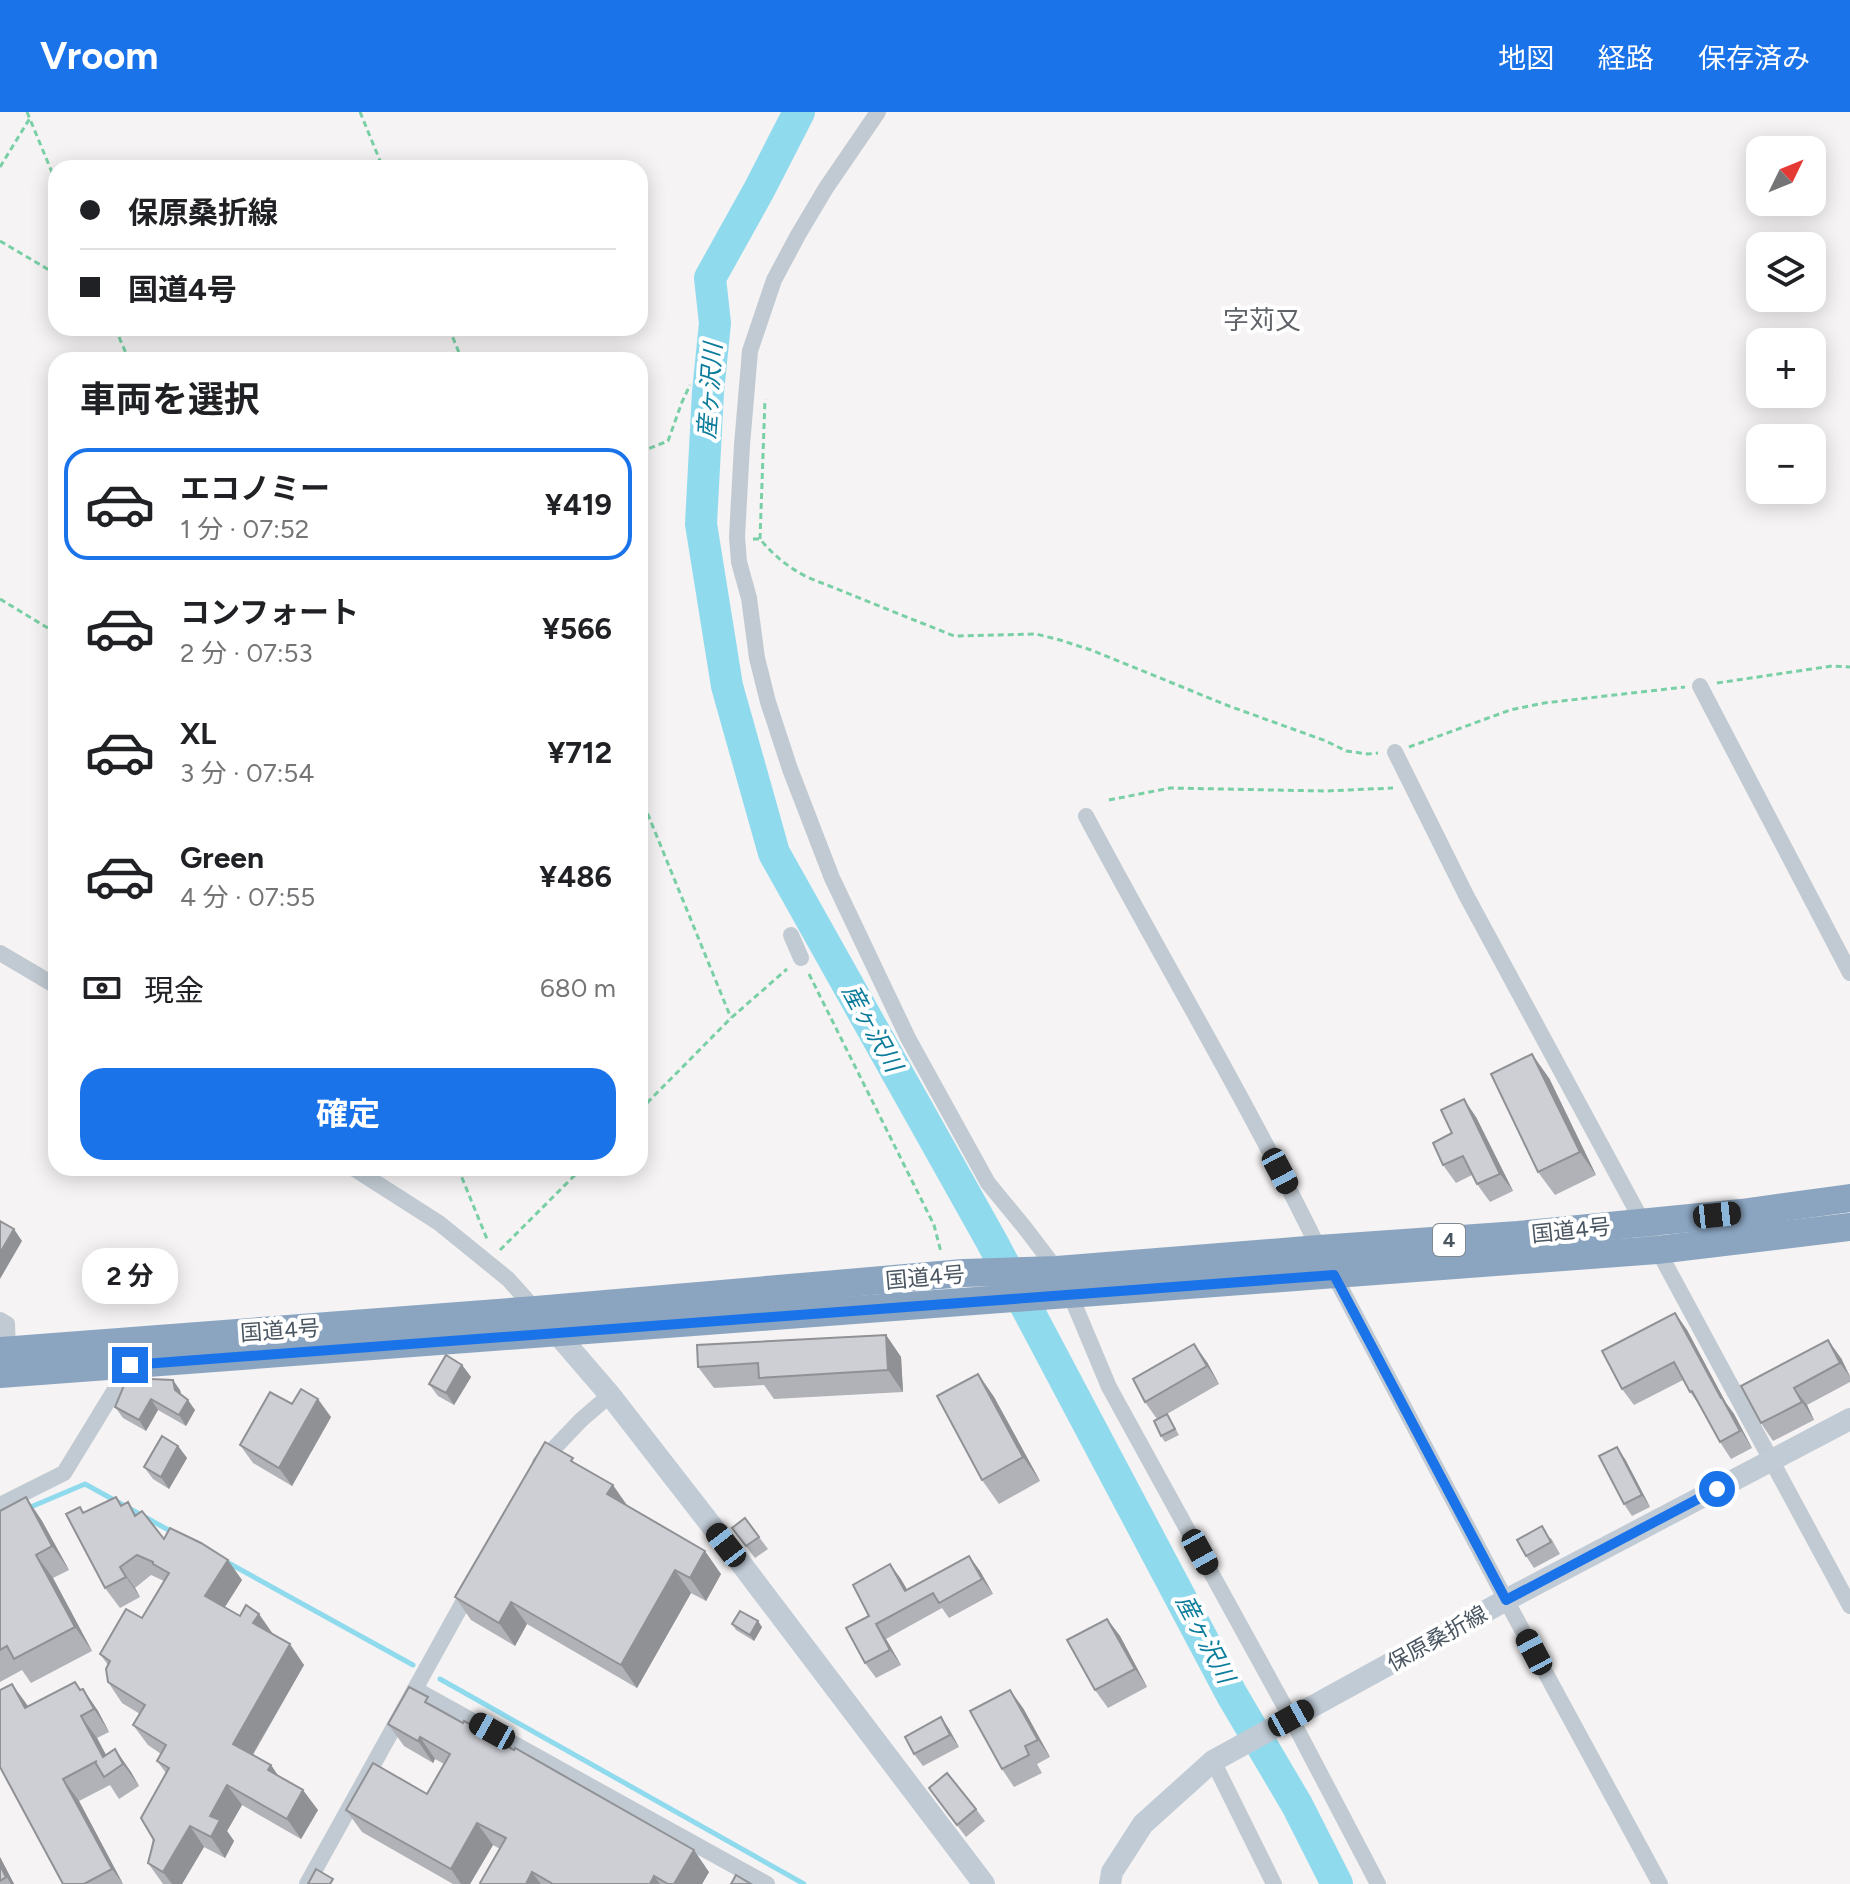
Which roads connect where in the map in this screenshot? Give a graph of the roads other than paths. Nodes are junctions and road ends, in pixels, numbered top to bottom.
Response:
1 (878, 112) edge
2 (1700, 686) road end
3 (1395, 752) road end
4 (1086, 816) dead end
5 (791, 935) dead end
6 (0, 953) edge
7 (801, 958) road end
8 (1850, 973) edge
9 (48, 981) edge
10 (366, 1176) edge
11 (1850, 1198) edge
12 (1643, 1223) junction
13 (1850, 1227) edge
14 (1319, 1249) junction
15 (1657, 1250) junction
16 (1334, 1275) junction
17 (1057, 1282) junction
18 (536, 1310) junction
19 (0, 1320) edge
20 (557, 1333) junction
21 (3, 1359) edge
22 (130, 1365) junction
23 (610, 1395) junction
24 (1850, 1419) edge
25 (1770, 1462) junction
26 (533, 1476) edge
27 (2, 1504) edge
28 (481, 1569) edge
29 (1506, 1600) junction
30 (1850, 1606) edge
31 (415, 1689) junction
32 (1288, 1720) junction
33 (1213, 1761) junction
34 (980, 1882) edge
35 (307, 1884) edge
36 (767, 1884) edge
37 (1110, 1884) edge
38 (1274, 1884) edge
39 (1378, 1884) edge
40 (1660, 1884) edge

1 - 17 street
2 - 8 street
3 - 12 street
4 - 14 street
5 - 7 street
6 - 9 street
10 - 18 street
11 - 12 highway, 国道4号 / 4
12 - 14 highway, 国道4号 / 4
12 - 15 street
13 - 15 highway, 国道4号 / 4
14 - 17 highway, 国道4号 / 4
15 - 16 highway, 国道4号 / 4
15 - 25 street
16 - 17 highway, 国道4号 / 4
16 - 29 street
17 - 18 highway, 国道4号 / 4
17 - 20 highway, 国道4号 / 4
17 - 32 street
18 - 20 main road
18 - 21 highway, 国道4号 / 4
19 - 21 street
20 - 22 highway, 国道4号 / 4
20 - 23 main road
21 - 22 highway, 国道4号 / 4
22 - 27 street
23 - 26 street
23 - 34 main road
24 - 25 main road, 保原桑折線
25 - 29 main road, 保原桑折線
25 - 30 street
28 - 31 street
29 - 32 main road, 保原桑折線
29 - 40 street
31 - 35 street
31 - 36 street
32 - 33 main road, 保原桑折線
32 - 39 street
33 - 37 main road, 保原桑折線
33 - 38 street

